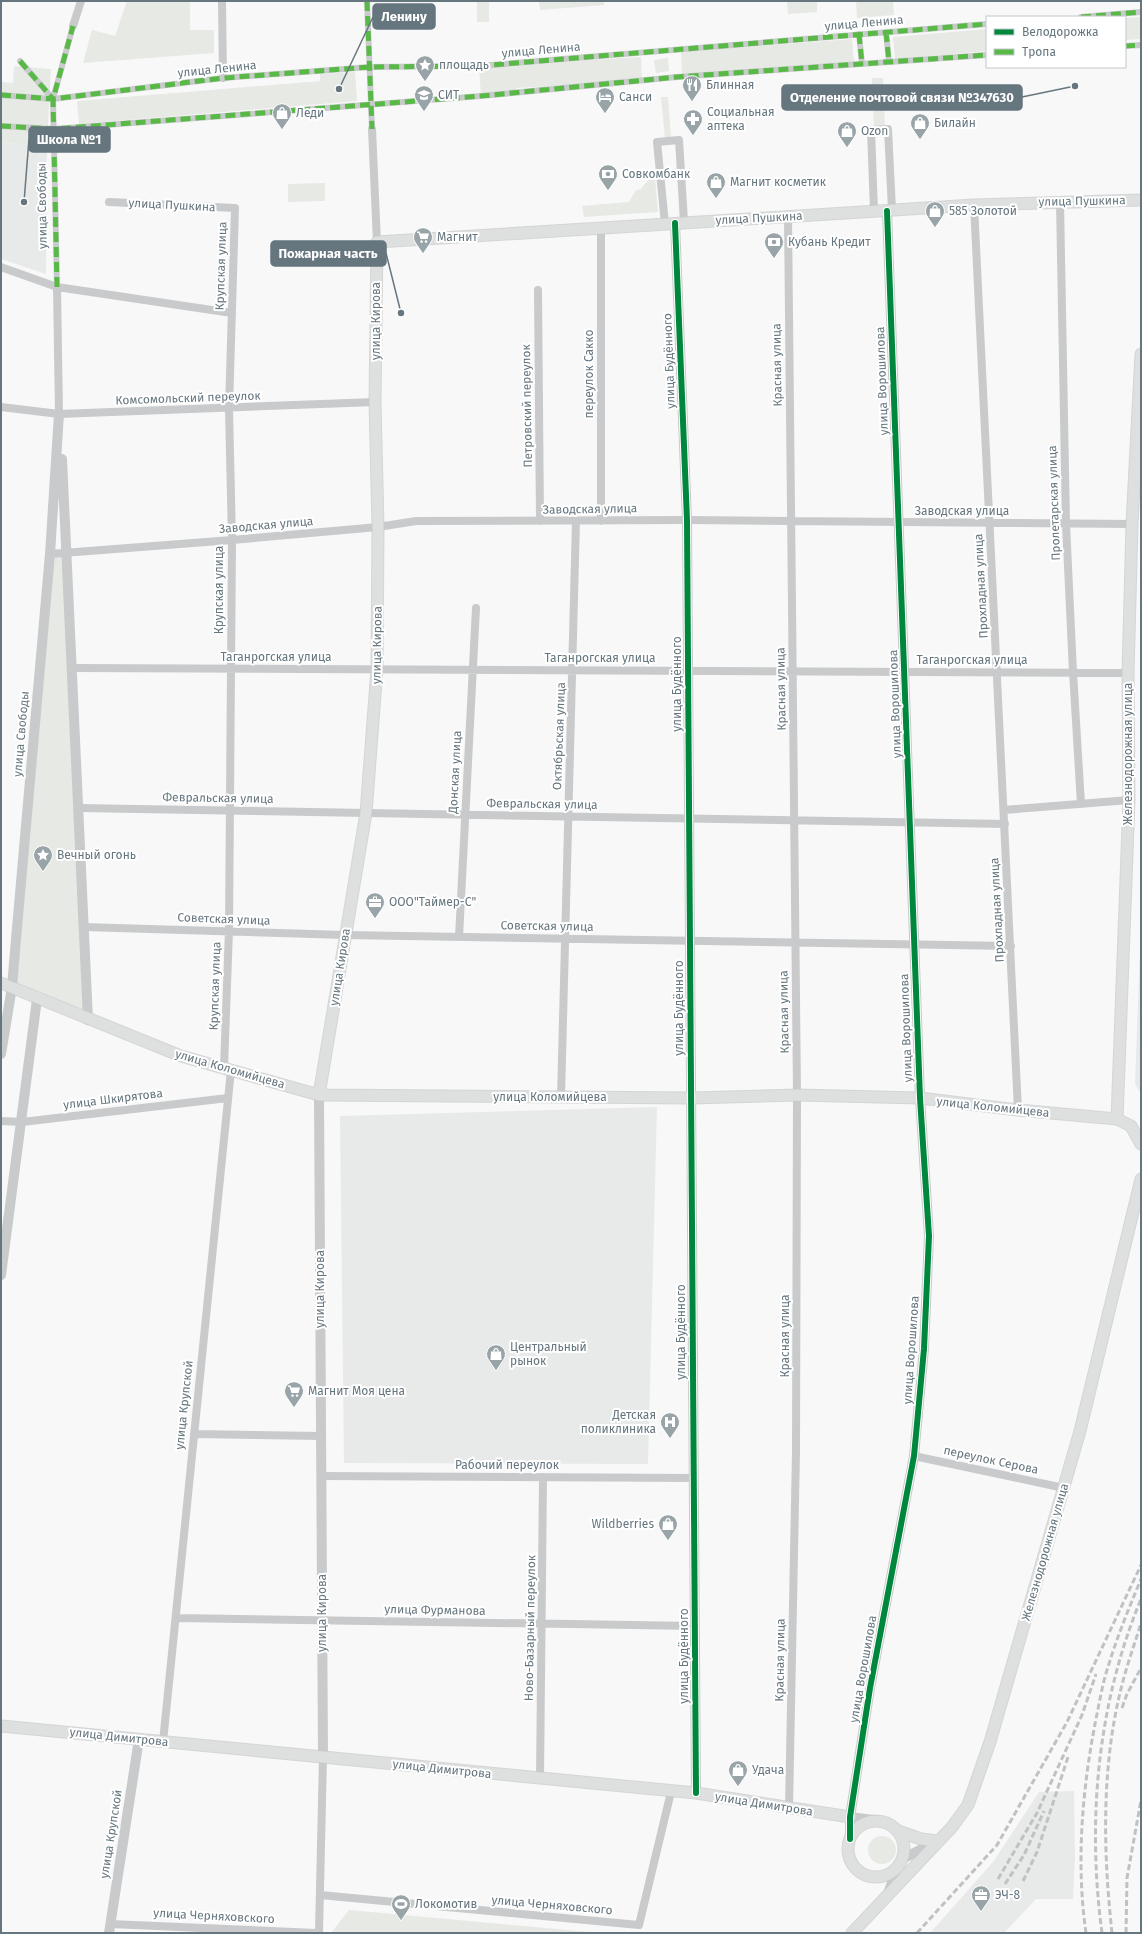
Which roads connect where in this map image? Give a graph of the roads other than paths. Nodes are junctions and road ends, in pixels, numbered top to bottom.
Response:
1 (81, 1) edge
2 (222, 1) edge
3 (367, 1) edge
4 (1141, 12) edge
5 (1093, 16) edge
6 (986, 24) edge
7 (73, 26) joint
8 (886, 32) junction
9 (859, 34) junction
10 (1141, 45) edge
11 (1126, 46) edge
12 (986, 55) edge
13 (20, 61) dead end
14 (888, 62) junction
15 (862, 64) junction
16 (370, 67) junction
17 (223, 78) junction
18 (1, 95) edge
19 (53, 99) junction
20 (371, 104) junction
21 (1, 126) edge
22 (54, 129) junction
23 (372, 129) joint
24 (1141, 200) edge
25 (109, 202) dead end
26 (1060, 202) junction
27 (974, 205) junction
28 (235, 208) joint
29 (889, 210) junction
30 (874, 211) junction
31 (788, 216) junction
32 (675, 223) junction
33 (601, 228) junction
34 (377, 242) junction
35 (1, 267) edge
36 (57, 287) junction
37 (538, 290) dead end
38 (232, 313) junction
39 (1141, 354) edge
40 (375, 402) junction
41 (1, 408) edge
42 (229, 409) junction
43 (59, 414) junction
44 (687, 520) junction
45 (540, 521) junction
46 (576, 521) junction
47 (601, 521) junction
48 (791, 522) junction
49 (899, 523) junction
50 (990, 523) junction
51 (1066, 524) junction
52 (1132, 524) junction
53 (378, 527) junction
54 (232, 540) junction
55 (66, 553) junction
56 (50, 554) junction
57 (476, 608) dead end
58 (72, 668) junction
59 (231, 668) junction
60 (377, 669) junction
61 (472, 669) junction
62 (572, 670) junction
63 (688, 671) junction
64 (793, 671) junction
65 (904, 672) junction
66 (997, 672) junction
67 (1073, 672) junction
68 (1128, 673) junction
69 (1129, 800) junction
70 (1082, 804) junction
71 (78, 808) junction
72 (230, 810) junction
73 (1004, 810) junction
74 (366, 813) junction
75 (464, 814) junction
76 (568, 816) junction
77 (689, 818) junction
78 (794, 820) junction
79 (910, 822) junction
80 (1005, 824) junction
81 (84, 927) junction
82 (228, 930) junction
83 (345, 935) junction
84 (459, 937) junction
85 (565, 939) junction
86 (690, 941) junction
87 (796, 942) junction
88 (915, 944) junction
89 (1011, 946) junction
90 (6, 985) edge
91 (37, 999) junction
92 (88, 1020) junction
93 (1, 1054) edge
94 (228, 1069) junction
95 (319, 1095) junction
96 (797, 1095) junction
97 (561, 1097) junction
98 (228, 1098) junction
99 (691, 1098) junction
100 (920, 1098) junction
101 (1018, 1110) junction
102 (1118, 1119) junction
103 (1, 1121) edge
104 (22, 1122) junction
105 (1141, 1144) edge
106 (1141, 1179) edge
107 (1, 1275) edge
108 (194, 1434) junction
109 (321, 1436) junction
110 (914, 1456) junction
111 (321, 1476) junction
112 (543, 1477) junction
113 (694, 1478) junction
114 (1064, 1488) junction
115 (176, 1618) junction
116 (322, 1620) junction
117 (542, 1624) junction
118 (695, 1626) junction
119 (1, 1726) edge
120 (139, 1739) junction
121 (163, 1742) junction
122 (323, 1757) junction
123 (540, 1779) junction
124 (671, 1792) junction
125 (696, 1794) junction
126 (789, 1808) junction
127 (850, 1818) junction
128 (882, 1821) junction
129 (898, 1831) junction
130 (850, 1839) junction
131 (938, 1841) junction
132 (900, 1863) junction
133 (888, 1894) junction
134 (320, 1895) junction
135 (109, 1928) edge
136 (318, 1933) edge
137 (852, 1933) edge

1 - 7 street, улица Свободы
2 - 17 street
3 - 16 street, улица Кирова
4 - 5 street
6 - 8 street, улица Ленина
7 - 19 street, улица Свободы
8 - 9 street, улица Ленина
8 - 14 street
9 - 15 street
9 - 16 street, улица Ленина
10 - 11 street
12 - 14 street
13 - 19 street
14 - 15 street
15 - 20 street
16 - 17 street, улица Ленина
16 - 20 street, улица Кирова
17 - 19 street, улица Ленина
18 - 19 street, улица Ленина
19 - 22 street, улица Свободы
20 - 22 street
20 - 23 street, улица Кирова
21 - 22 street
22 - 36 street, улица Свободы
23 - 34 street, улица Кирова
24 - 26 main road, улица Пушкина
25 - 28 street, улица Пушкина
26 - 27 main road, улица Пушкина
26 - 51 street, Пролетарская улица
27 - 29 main road, улица Пушкина
27 - 50 street, Прохладная улица
28 - 38 street, Крупская улица
29 - 30 main road, улица Пушкина
29 - 30 street, улица Ворошилова
29 - 49 street, улица Ворошилова
30 - 31 main road, улица Пушкина
31 - 32 main road, улица Пушкина
31 - 48 street, Красная улица
32 - 32 street, улица Будённого
32 - 33 main road, улица Пушкина
32 - 44 street, улица Будённого
33 - 34 main road, улица Пушкина
33 - 47 street, переулок Сакко
34 - 40 main road, улица Кирова
35 - 36 street
36 - 38 street
36 - 43 street, улица Свободы
37 - 45 street, Петровский переулок
38 - 42 street, Крупская улица
39 - 52 main road, Железнодорожная улица
40 - 42 street, Комсомольский переулок
40 - 53 main road, улица Кирова
41 - 43 street, Комсомольский переулок
42 - 43 street, Комсомольский переулок
42 - 54 street, Крупская улица
43 - 55 street, улица Свободы
43 - 56 street, улица Свободы
44 - 47 street, Заводская улица
44 - 48 street, Заводская улица
44 - 63 street, улица Будённого
45 - 46 street, Заводская улица
45 - 53 street, Заводская улица
46 - 47 street, Заводская улица
46 - 62 street, Октябрьская улица
48 - 49 street, Заводская улица
48 - 64 street, Красная улица
49 - 50 street, Заводская улица
49 - 65 street, улица Ворошилова
50 - 51 street, Заводская улица
50 - 66 street, Прохладная улица
51 - 52 street, Заводская улица
51 - 67 street, Пролетарская улица
52 - 68 main road, Железнодорожная улица
53 - 54 street, Заводская улица
53 - 60 main road, улица Кирова
54 - 55 street, Заводская улица
54 - 59 street, Крупская улица
55 - 56 street, Заводская улица
55 - 58 street, улица Свободы
56 - 90 street, улица Свободы
57 - 61 street, Донская улица
58 - 59 street, Таганрогская улица
58 - 71 street, улица Свободы
59 - 60 street, Таганрогская улица
59 - 72 street, Крупская улица
60 - 61 street, Таганрогская улица
60 - 74 main road, улица Кирова
61 - 62 street, Таганрогская улица
61 - 75 street, Донская улица
62 - 63 street, Таганрогская улица
62 - 76 street, Октябрьская улица
63 - 64 street, Таганрогская улица
63 - 77 street, улица Будённого
64 - 65 street, Таганрогская улица
64 - 78 street, Красная улица
65 - 66 street, Таганрогская улица
65 - 79 street, улица Ворошилова
66 - 67 street, Таганрогская улица
66 - 73 street, Прохладная улица
67 - 68 street, Таганрогская улица
67 - 70 street, Пролетарская улица
68 - 69 main road, Железнодорожная улица
69 - 70 street
69 - 102 main road, Железнодорожная улица
70 - 73 street
71 - 72 street, Февральская улица
71 - 81 street, улица Свободы
72 - 74 street, Февральская улица
72 - 82 street, Крупская улица
73 - 80 street, Прохладная улица
74 - 75 street, Февральская улица
74 - 83 main road, улица Кирова
75 - 76 street, Февральская улица
75 - 84 street, Донская улица
76 - 77 street, Февральская улица
76 - 85 street, Октябрьская улица
77 - 78 street, Февральская улица
77 - 86 street, улица Будённого
78 - 79 street, Февральская улица
78 - 87 street, Красная улица
79 - 80 street, Февральская улица
79 - 88 street, улица Ворошилова
80 - 89 street, Прохладная улица
81 - 82 street, Советская улица
81 - 92 street, улица Свободы
82 - 83 street, Советская улица
82 - 94 street, Крупская улица
83 - 84 street, Советская улица
83 - 95 main road, улица Кирова
84 - 85 street, Советская улица
85 - 86 street, Советская улица
85 - 97 street, Октябрьская улица
86 - 87 street, Советская улица
86 - 99 street, улица Будённого
87 - 88 street, Советская улица
87 - 96 street, Красная улица
88 - 89 street, Советская улица
88 - 100 street, улица Ворошилова
89 - 101 street, Прохладная улица
90 - 91 main road, улица Коломийцева
90 - 93 street, улица Свободы
91 - 92 main road, улица Коломийцева
91 - 104 street
92 - 94 main road, улица Коломийцева
94 - 95 main road, улица Коломийцева
94 - 98 street, улица Крупской
95 - 97 main road, улица Коломийцева
95 - 109 street, улица Кирова
96 - 99 main road, улица Коломийцева
96 - 100 main road, улица Коломийцева
96 - 126 street, Красная улица
97 - 99 main road, улица Коломийцева
98 - 104 street, улица Шкирятова
98 - 108 street, улица Крупской
99 - 113 street, улица Будённого
100 - 101 main road, улица Коломийцева
100 - 110 street, улица Ворошилова
101 - 102 main road, улица Коломийцева
102 - 105 main road
103 - 104 street, улица Шкирятова
104 - 107 street
106 - 114 main road, Железнодорожная улица
108 - 109 street
108 - 115 street, улица Крупской
109 - 111 street, улица Кирова
110 - 114 street, переулок Серова
110 - 127 street, улица Ворошилова
111 - 112 street, Рабочий переулок
111 - 116 street, улица Кирова
112 - 113 street, Рабочий переулок
112 - 117 street, Ново-Базарный переулок
113 - 118 street, улица Будённого
114 - 131 main road, Железнодорожная улица
115 - 116 street, улица Фурманова
115 - 121 street, улица Крупской
116 - 117 street, улица Фурманова
116 - 122 street, улица Кирова
117 - 118 street, улица Фурманова
117 - 123 street, Ново-Базарный переулок
118 - 125 street, улица Будённого
119 - 120 main road, улица Димитрова
120 - 121 main road, улица Димитрова
120 - 135 street, улица Крупской
121 - 122 main road, улица Димитрова
122 - 123 main road, улица Димитрова
122 - 134 street, улица Кирова
123 - 124 main road, улица Димитрова
124 - 125 main road, улица Димитрова
124 - 134 street, улица Черняховского
125 - 126 main road, улица Димитрова
126 - 127 main road, улица Димитрова
127 - 128 street, улица Димитрова
127 - 130 street, улица Ворошилова
128 - 129 main road
128 - 130 main road
129 - 131 main road
129 - 132 main road
130 - 132 main road
131 - 132 street
131 - 133 main road, Железнодорожная улица
132 - 133 street
133 - 137 main road, Железнодорожная улица
134 - 136 street, улица Кирова
135 - 136 street, улица Черняховского

